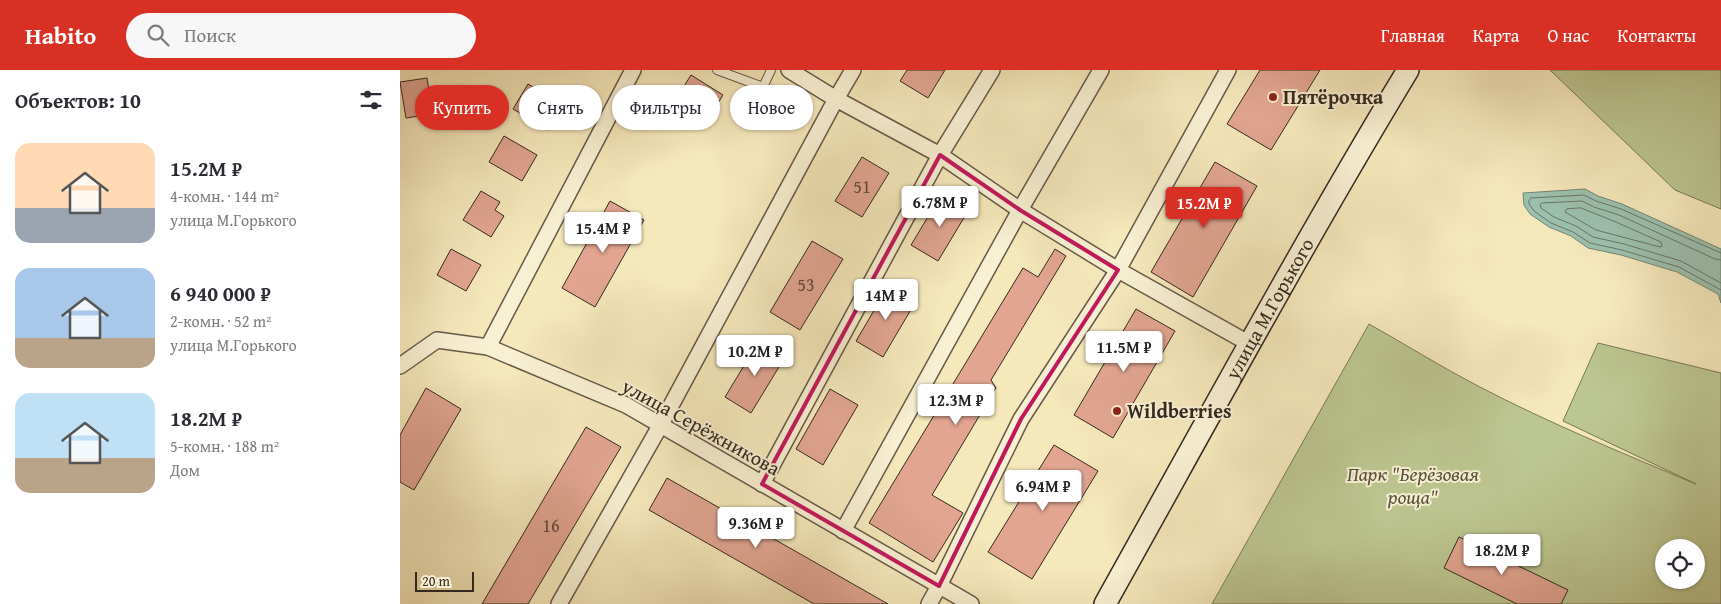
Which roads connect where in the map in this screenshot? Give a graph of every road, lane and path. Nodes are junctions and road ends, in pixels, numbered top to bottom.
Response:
1 (633, 70) edge
2 (717, 70) edge
3 (771, 70) edge
4 (789, 70) edge
5 (854, 70) edge
6 (992, 70) edge
7 (1101, 70) edge
8 (1228, 70) edge
9 (1408, 70) edge
10 (836, 99) junction
11 (940, 155) junction
12 (1020, 210) junction
13 (1118, 270) junction
14 (1250, 344) junction
15 (488, 347) junction
16 (400, 366) edge
17 (660, 426) junction
18 (762, 484) junction
19 (843, 531) junction
20 (939, 586) junction
21 (559, 604) edge
22 (929, 604) edge
23 (971, 604) edge
24 (1105, 604) edge

1 - 15 street
2 - 3 lane
4 - 10 street
5 - 10 street
6 - 11 street
7 - 12 street
8 - 13 street
9 - 14 main road, улица М.Горького
10 - 11 street
10 - 17 street
11 - 12 street
11 - 18 street
12 - 13 street
12 - 19 street
13 - 14 street
13 - 20 street
14 - 24 main road, улица М.Горького
15 - 16 street, улица Серёжникова
15 - 17 street, улица Серёжникова
17 - 18 street, улица Серёжникова
17 - 21 street
18 - 19 street, улица Серёжникова
19 - 20 street, улица Серёжникова
20 - 22 street
20 - 23 street, улица Серёжникова

